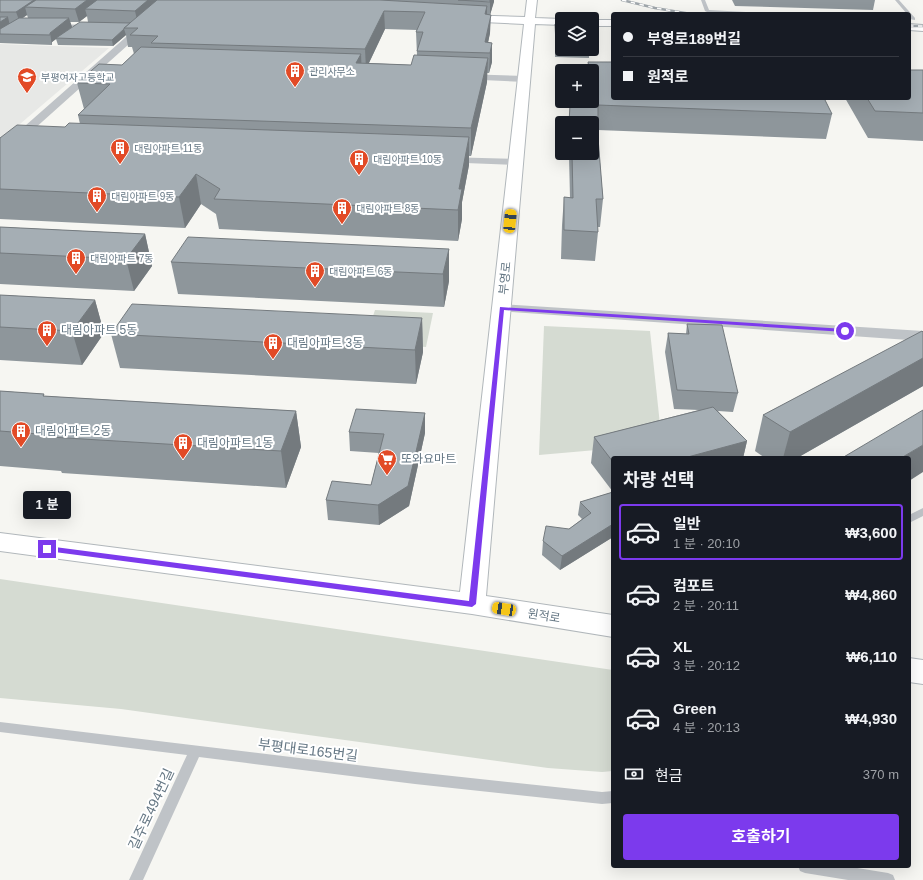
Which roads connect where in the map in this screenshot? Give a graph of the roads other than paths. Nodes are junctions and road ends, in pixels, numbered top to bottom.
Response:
1 (164, 0) edge
2 (532, 0) edge
3 (702, 0) edge
4 (897, 0) edge
5 (176, 1) edge
6 (732, 12) edge
7 (908, 12) edge
8 (452, 17) edge
9 (85, 21) edge
10 (530, 22) junction
11 (555, 22) edge
12 (599, 23) edge
13 (611, 23) edge
14 (57, 25) edge
15 (79, 25) junction
16 (93, 26) edge
17 (911, 27) edge
18 (923, 28) edge
19 (73, 30) edge
20 (100, 66) junction
21 (116, 66) edge
22 (454, 76) edge
23 (525, 79) junction
24 (12, 144) junction
25 (28, 144) edge
26 (0, 154) edge
27 (430, 159) edge
28 (516, 162) junction
29 (502, 308) junction
30 (923, 336) edge
31 (923, 511) edge
32 (911, 519) edge
33 (0, 542) edge
34 (472, 604) junction
35 (611, 626) edge
36 (911, 670) edge
37 (923, 672) edge
38 (0, 727) edge
39 (195, 751) junction
40 (611, 798) edge
41 (817, 868) edge
42 (136, 880) edge
43 (888, 880) edge

1 - 5 street
1 - 20 street
2 - 10 street, 부영로
3 - 6 lane
4 - 7 lane
8 - 10 street
9 - 15 lane
10 - 11 street
10 - 23 street, 부영로
12 - 13 street
14 - 15 lane
15 - 16 lane
15 - 19 lane
17 - 18 street
20 - 21 street
20 - 24 street
22 - 23 street
23 - 28 street, 부영로
24 - 25 street
24 - 26 street
27 - 28 street
28 - 29 street, 부영로
29 - 30 street
29 - 34 street, 부영로
31 - 32 lane
33 - 34 street, 원적로
34 - 35 street, 원적로
36 - 37 street
38 - 39 lane, 부평대로165번길
39 - 40 lane, 부평대로165번길
39 - 42 lane, 길주로494번길
41 - 43 lane

